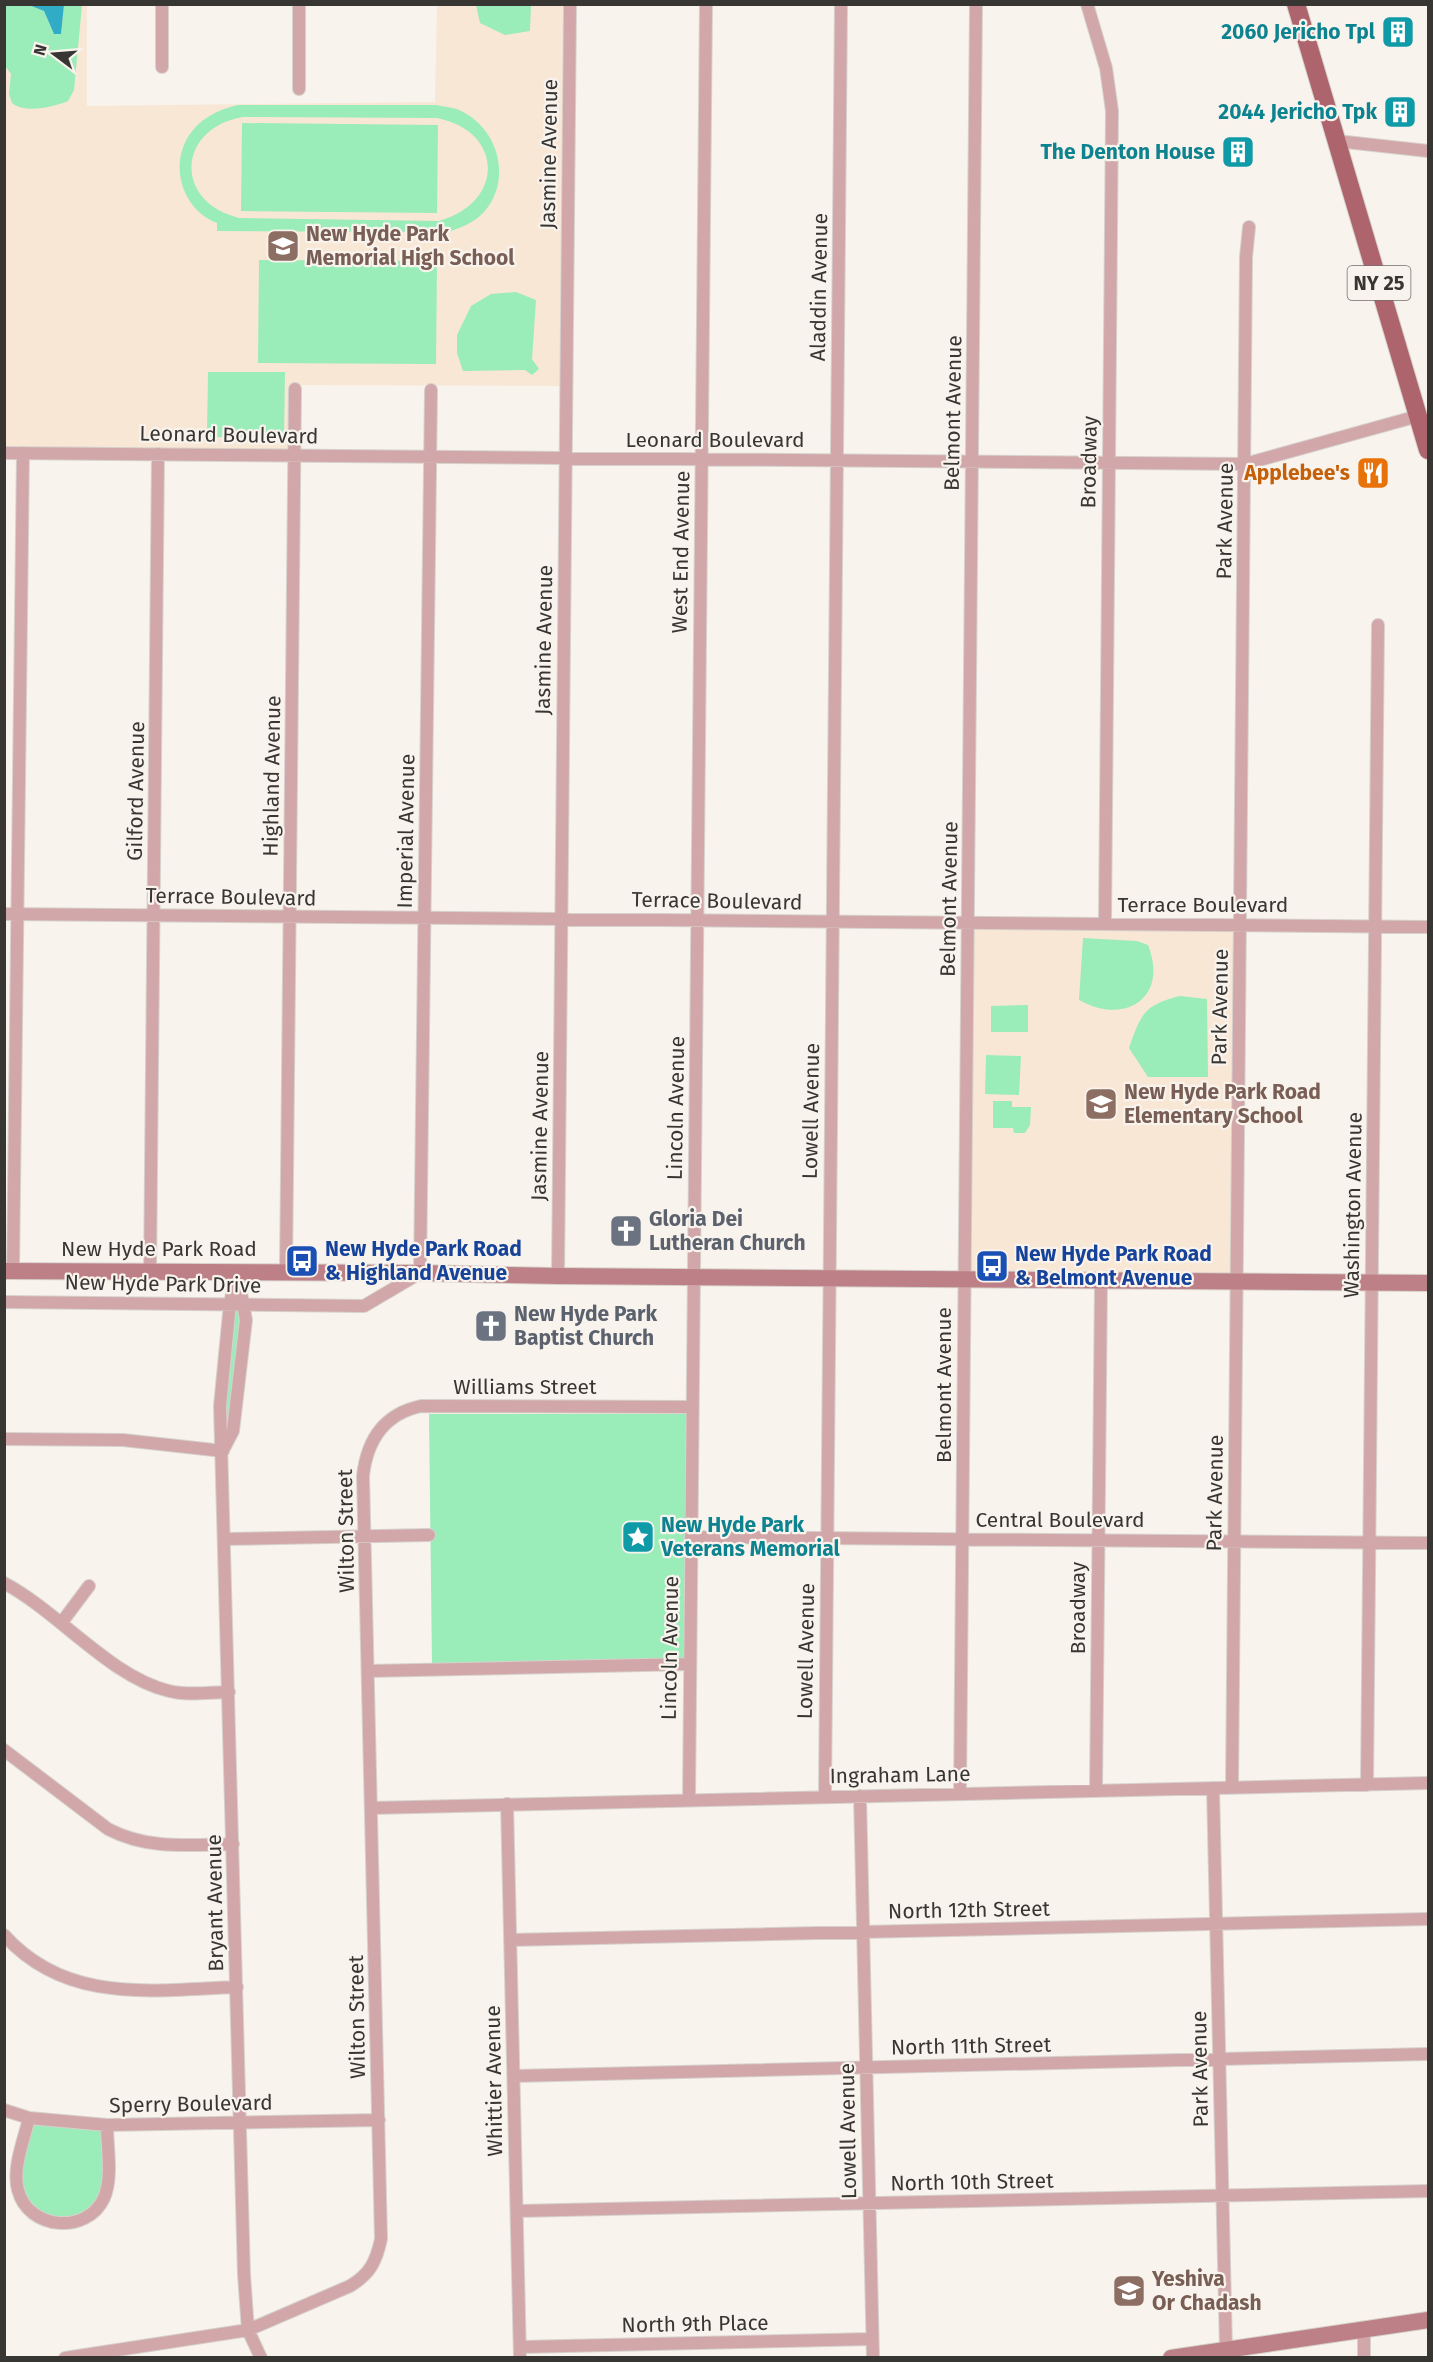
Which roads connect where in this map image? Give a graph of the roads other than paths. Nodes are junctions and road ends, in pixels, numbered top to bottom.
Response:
1 (162, 4) edge
2 (299, 4) edge
3 (570, 4) edge
4 (706, 4) edge
5 (841, 4) edge
6 (976, 4) edge
7 (1087, 4) edge
8 (1296, 4) edge
9 (162, 67) dead end
10 (299, 89) dead end
11 (1336, 141) junction
12 (1428, 151) edge
13 (1249, 227) dead end
14 (296, 389) dead end
15 (431, 390) dead end
16 (1418, 416) junction
17 (1428, 450) edge
18 (4, 453) edge
19 (23, 453) junction
20 (158, 454) junction
21 (295, 456) junction
22 (430, 457) junction
23 (566, 458) junction
24 (701, 459) junction
25 (837, 460) junction
26 (972, 462) junction
27 (1108, 462) junction
28 (1245, 464) junction
29 (836, 570) joint
30 (1378, 625) dead end
31 (4, 914) edge
32 (18, 915) junction
33 (154, 916) junction
34 (290, 917) junction
35 (424, 918) junction
36 (561, 919) junction
37 (697, 920) junction
38 (833, 922) junction
39 (968, 923) junction
40 (1105, 924) junction
41 (1240, 925) junction
42 (1376, 926) junction
43 (1428, 927) edge
44 (9, 1271) edge
45 (150, 1272) junction
46 (237, 1272) junction
47 (286, 1272) junction
48 (420, 1273) junction
49 (558, 1276) junction
50 (693, 1278) junction
51 (829, 1278) junction
52 (965, 1280) junction
53 (1101, 1281) junction
54 (1236, 1282) junction
55 (1372, 1283) junction
56 (1428, 1283) edge
57 (4, 1302) edge
58 (230, 1303) junction
59 (245, 1304) junction
60 (692, 1407) junction
61 (4, 1439) edge
62 (371, 1441) joint
63 (223, 1451) junction
64 (429, 1535) dead end
65 (366, 1537) junction
66 (691, 1537) junction
67 (827, 1538) junction
68 (225, 1539) junction
69 (963, 1539) junction
70 (1098, 1540) junction
71 (1234, 1541) junction
72 (1370, 1542) junction
73 (1428, 1543) edge
74 (4, 1583) edge
75 (89, 1586) dead end
76 (62, 1622) junction
77 (690, 1664) junction
78 (369, 1671) junction
79 (229, 1692) junction
80 (4, 1750) edge
81 (1428, 1783) edge
82 (1367, 1785) junction
83 (1213, 1788) junction
84 (1232, 1788) junction
85 (1096, 1791) junction
86 (960, 1793) junction
87 (860, 1796) junction
88 (825, 1797) junction
89 (689, 1800) junction
90 (507, 1804) junction
91 (372, 1808) junction
92 (233, 1844) junction
93 (1428, 1919) edge
94 (1216, 1924) junction
95 (863, 1932) junction
96 (4, 1935) edge
97 (510, 1940) junction
98 (237, 1987) junction
99 (1428, 2054) edge
100 (1219, 2060) junction
101 (866, 2068) junction
102 (514, 2076) junction
103 (4, 2110) edge
104 (29, 2118) junction
105 (379, 2120) junction
106 (240, 2123) junction
107 (107, 2125) junction
108 (1428, 2191) edge
109 (1222, 2196) junction
110 (869, 2203) junction
111 (517, 2211) junction
112 (1428, 2320) edge
113 (1364, 2328) junction
114 (248, 2330) junction
115 (872, 2339) junction
116 (1226, 2349) junction
117 (520, 2352) edge
118 (260, 2356) edge
119 (65, 2358) edge
120 (873, 2358) edge
121 (1171, 2358) edge
122 (1364, 2358) edge

1 - 9 street
2 - 10 street
3 - 23 street, Jasmine Avenue
4 - 24 street, West End Avenue
5 - 25 street, Aladdin Avenue
6 - 26 street, Belmont Avenue
7 - 27 street, Broadway
8 - 11 main road, NY 25
11 - 12 street
11 - 16 main road, NY 25
13 - 28 street, Park Avenue
14 - 21 street, Highland Avenue
15 - 22 street, Imperial Avenue
16 - 17 main road, NY 25
16 - 28 street, Leonard Boulevard
18 - 19 street, Leonard Boulevard
19 - 20 street, Leonard Boulevard
19 - 32 street
20 - 21 street, Leonard Boulevard
20 - 33 street, Gilford Avenue
21 - 22 street, Leonard Boulevard
21 - 34 street, Highland Avenue
22 - 23 street, Leonard Boulevard
22 - 35 street, Imperial Avenue
23 - 24 street, Leonard Boulevard
23 - 36 street, Jasmine Avenue
24 - 25 street, Leonard Boulevard
24 - 37 street, West End Avenue
25 - 26 street, Leonard Boulevard
25 - 29 street, Aladdin Avenue
26 - 27 street, Leonard Boulevard
26 - 39 street, Belmont Avenue
27 - 28 street, Leonard Boulevard
27 - 40 street, Broadway
28 - 41 street, Park Avenue
29 - 38 street, Lowell Avenue
30 - 42 street, Washington Avenue
31 - 32 street, Terrace Boulevard
32 - 33 street, Terrace Boulevard
32 - 44 street
33 - 34 street, Terrace Boulevard
33 - 45 street, Gilford Avenue
34 - 35 street, Terrace Boulevard
34 - 47 street, Highland Avenue
35 - 36 street, Terrace Boulevard
35 - 48 street, Imperial Avenue
36 - 37 street, Terrace Boulevard
36 - 49 street, Jasmine Avenue
37 - 38 street, Terrace Boulevard
37 - 50 street, Lincoln Avenue
38 - 39 street, Terrace Boulevard
38 - 51 street, Lowell Avenue
39 - 40 street, Terrace Boulevard
39 - 52 street, Belmont Avenue
40 - 41 street, Terrace Boulevard
41 - 42 street, Terrace Boulevard
41 - 54 street, Park Avenue
42 - 43 street, Terrace Boulevard
42 - 55 street, Washington Avenue
44 - 45 main road, New Hyde Park Road
45 - 46 main road, New Hyde Park Road
46 - 47 main road, New Hyde Park Road
46 - 58 street, Bryant Avenue
46 - 59 street, Bryant Avenue
47 - 48 main road, New Hyde Park Road
48 - 49 main road, New Hyde Park Road
48 - 59 street, New Hyde Park Drive
49 - 50 main road, New Hyde Park Road
50 - 51 main road, New Hyde Park Road
50 - 60 street, Lincoln Avenue
51 - 52 main road, New Hyde Park Road
51 - 67 street, Lowell Avenue
52 - 53 main road, New Hyde Park Road
52 - 69 street, Belmont Avenue
53 - 54 main road, New Hyde Park Road
53 - 70 street, Broadway
54 - 55 main road, New Hyde Park Road
54 - 71 street, Park Avenue
55 - 56 main road, New Hyde Park Road
55 - 72 street, Washington Avenue
57 - 58 street, New Hyde Park Drive
58 - 59 street, New Hyde Park Drive
58 - 63 street, Bryant Avenue
59 - 63 street, Bryant Avenue
60 - 62 street, Williams Street
60 - 66 street, Lincoln Avenue
61 - 63 street
62 - 65 street, Wilton Street
63 - 68 street, Bryant Avenue
64 - 65 street
65 - 68 street
65 - 78 street, Wilton Street
66 - 67 street, Central Boulevard
66 - 77 street, Lincoln Avenue
67 - 69 street, Central Boulevard
67 - 88 street, Lowell Avenue
68 - 79 street, Bryant Avenue
69 - 70 street, Central Boulevard
69 - 86 street, Belmont Avenue
70 - 71 street, Central Boulevard
70 - 85 street, Broadway
71 - 72 street, Central Boulevard
71 - 84 street, Park Avenue
72 - 73 street, Central Boulevard
72 - 82 street, Washington Avenue
74 - 76 street
75 - 76 street
76 - 79 street
77 - 78 street
77 - 89 street, Lincoln Avenue
78 - 91 street, Wilton Street
79 - 92 street, Bryant Avenue
80 - 92 street
81 - 82 street, Ingraham Lane
82 - 84 street, Ingraham Lane
83 - 84 street, Ingraham Lane
83 - 85 street, Ingraham Lane
83 - 94 street, Park Avenue
85 - 86 street, Ingraham Lane
86 - 87 street, Ingraham Lane
87 - 88 street, Ingraham Lane
87 - 95 street, Lowell Avenue
88 - 89 street, Ingraham Lane
89 - 90 street, Ingraham Lane
90 - 91 street, Ingraham Lane
90 - 97 street, Whittier Avenue
91 - 105 street, Wilton Street
92 - 98 street, Bryant Avenue
93 - 94 street, North 12th Street
94 - 95 street, North 12th Street
94 - 100 street, Park Avenue
95 - 97 street, North 12th Street
95 - 101 street, Lowell Avenue
96 - 98 street
97 - 102 street, Whittier Avenue
98 - 106 street, Bryant Avenue
99 - 100 street, North 11th Street
100 - 101 street, North 11th Street
100 - 109 street, Park Avenue
101 - 102 street, North 11th Street
101 - 110 street, Lowell Avenue
102 - 111 street, Whittier Avenue
103 - 104 street, Sperry Boulevard
104 - 107 street, Sperry Boulevard
104 - 107 street
105 - 106 street, Sperry Boulevard
105 - 114 street, Wilton Street
106 - 107 street, Sperry Boulevard
106 - 114 street, Bryant Avenue
108 - 109 street, North 10th Street
109 - 110 street, North 10th Street
109 - 116 street, Park Avenue
110 - 111 street, North 10th Street
110 - 115 street, Lowell Avenue
111 - 117 street, Whittier Avenue
112 - 113 main road
113 - 116 main road
113 - 122 street
114 - 118 street, Bryant Avenue
114 - 119 street, Wilton Street
115 - 117 street, North 9th Place
115 - 120 street, Lowell Avenue
116 - 121 main road

